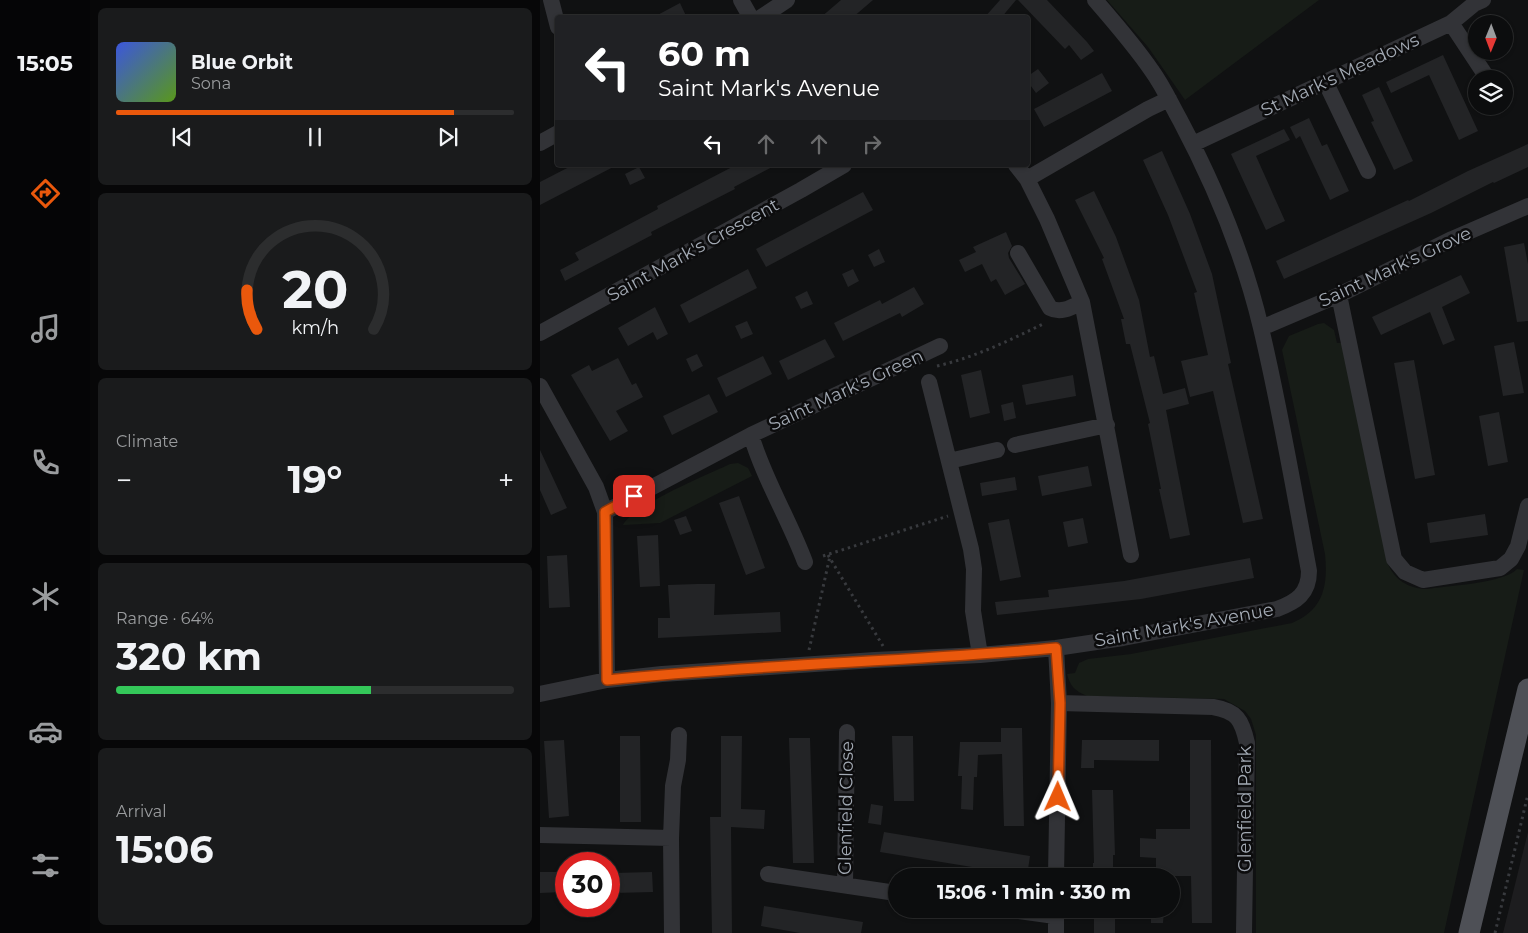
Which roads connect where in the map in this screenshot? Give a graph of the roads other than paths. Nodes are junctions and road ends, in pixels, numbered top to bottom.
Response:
1 (551, 0) edge
2 (742, 0) edge
3 (787, 0) edge
4 (1095, 0) edge
5 (1484, 0) edge
6 (555, 15) edge
7 (750, 15) edge
8 (764, 15) edge
9 (1450, 23) junction
10 (1482, 70) edge
11 (1326, 83) junction
12 (1169, 99) junction
13 (555, 135) edge
14 (540, 143) edge
15 (1193, 144) junction
16 (841, 167) edge
17 (1018, 167) edge
18 (1368, 171) dead end
19 (1027, 179) junction
20 (1528, 206) edge
21 (1018, 253) dead end
22 (1339, 295) junction
23 (1082, 302) junction
24 (1261, 328) junction
25 (540, 333) edge
26 (940, 346) dead end
27 (929, 382) dead end
28 (540, 386) edge
29 (1107, 425) junction
30 (751, 435) junction
31 (1015, 445) dead end
32 (997, 450) dead end
33 (949, 461) junction
34 (1528, 506) edge
35 (605, 512) junction
36 (1131, 555) dead end
37 (805, 562) dead end
38 (1056, 648) junction
39 (980, 655) junction
40 (607, 680) junction
41 (1528, 689) edge
42 (540, 694) edge
43 (1060, 703) junction
44 (847, 732) dead end
45 (679, 735) dead end
46 (540, 835) edge
47 (671, 838) junction
48 (1056, 868) edge
49 (768, 874) dead end
50 (845, 885) junction
51 (888, 892) edge
52 (1056, 918) edge
53 (672, 933) edge
54 (1056, 933) edge
55 (1244, 933) edge
56 (1469, 933) edge

1 - 6 street
2 - 7 street
3 - 8 street
4 - 12 street, Saint Mark's Avenue
5 - 9 street, St Mark's Meadows
9 - 10 street
9 - 11 street, St Mark's Meadows
11 - 15 street, St Mark's Meadows
11 - 18 street
12 - 15 street, Saint Mark's Avenue
12 - 19 street
13 - 14 street
15 - 24 street, Saint Mark's Avenue
16 - 25 street, Saint Mark's Crescent
17 - 19 street
19 - 23 street
20 - 22 street, Saint Mark's Grove
21 - 23 street
22 - 24 street, Saint Mark's Grove
22 - 34 street
23 - 29 street
24 - 38 street, Saint Mark's Avenue
26 - 30 street, Saint Mark's Green
27 - 33 street
28 - 35 street
29 - 31 street
29 - 36 street
30 - 35 street, Saint Mark's Green
30 - 37 street, Saint Mark's Green
32 - 33 street
33 - 39 street
35 - 40 street
38 - 39 street, Saint Mark's Avenue
38 - 43 street
39 - 40 street, Saint Mark's Avenue
40 - 42 street, Saint Mark's Avenue
41 - 56 main road
43 - 48 street
43 - 55 street, Glenfield Park
44 - 50 street, Glenfield Close
45 - 47 street
46 - 47 street
47 - 53 street
49 - 50 street, Glenfield Close
50 - 51 street, Glenfield Close
52 - 54 street

